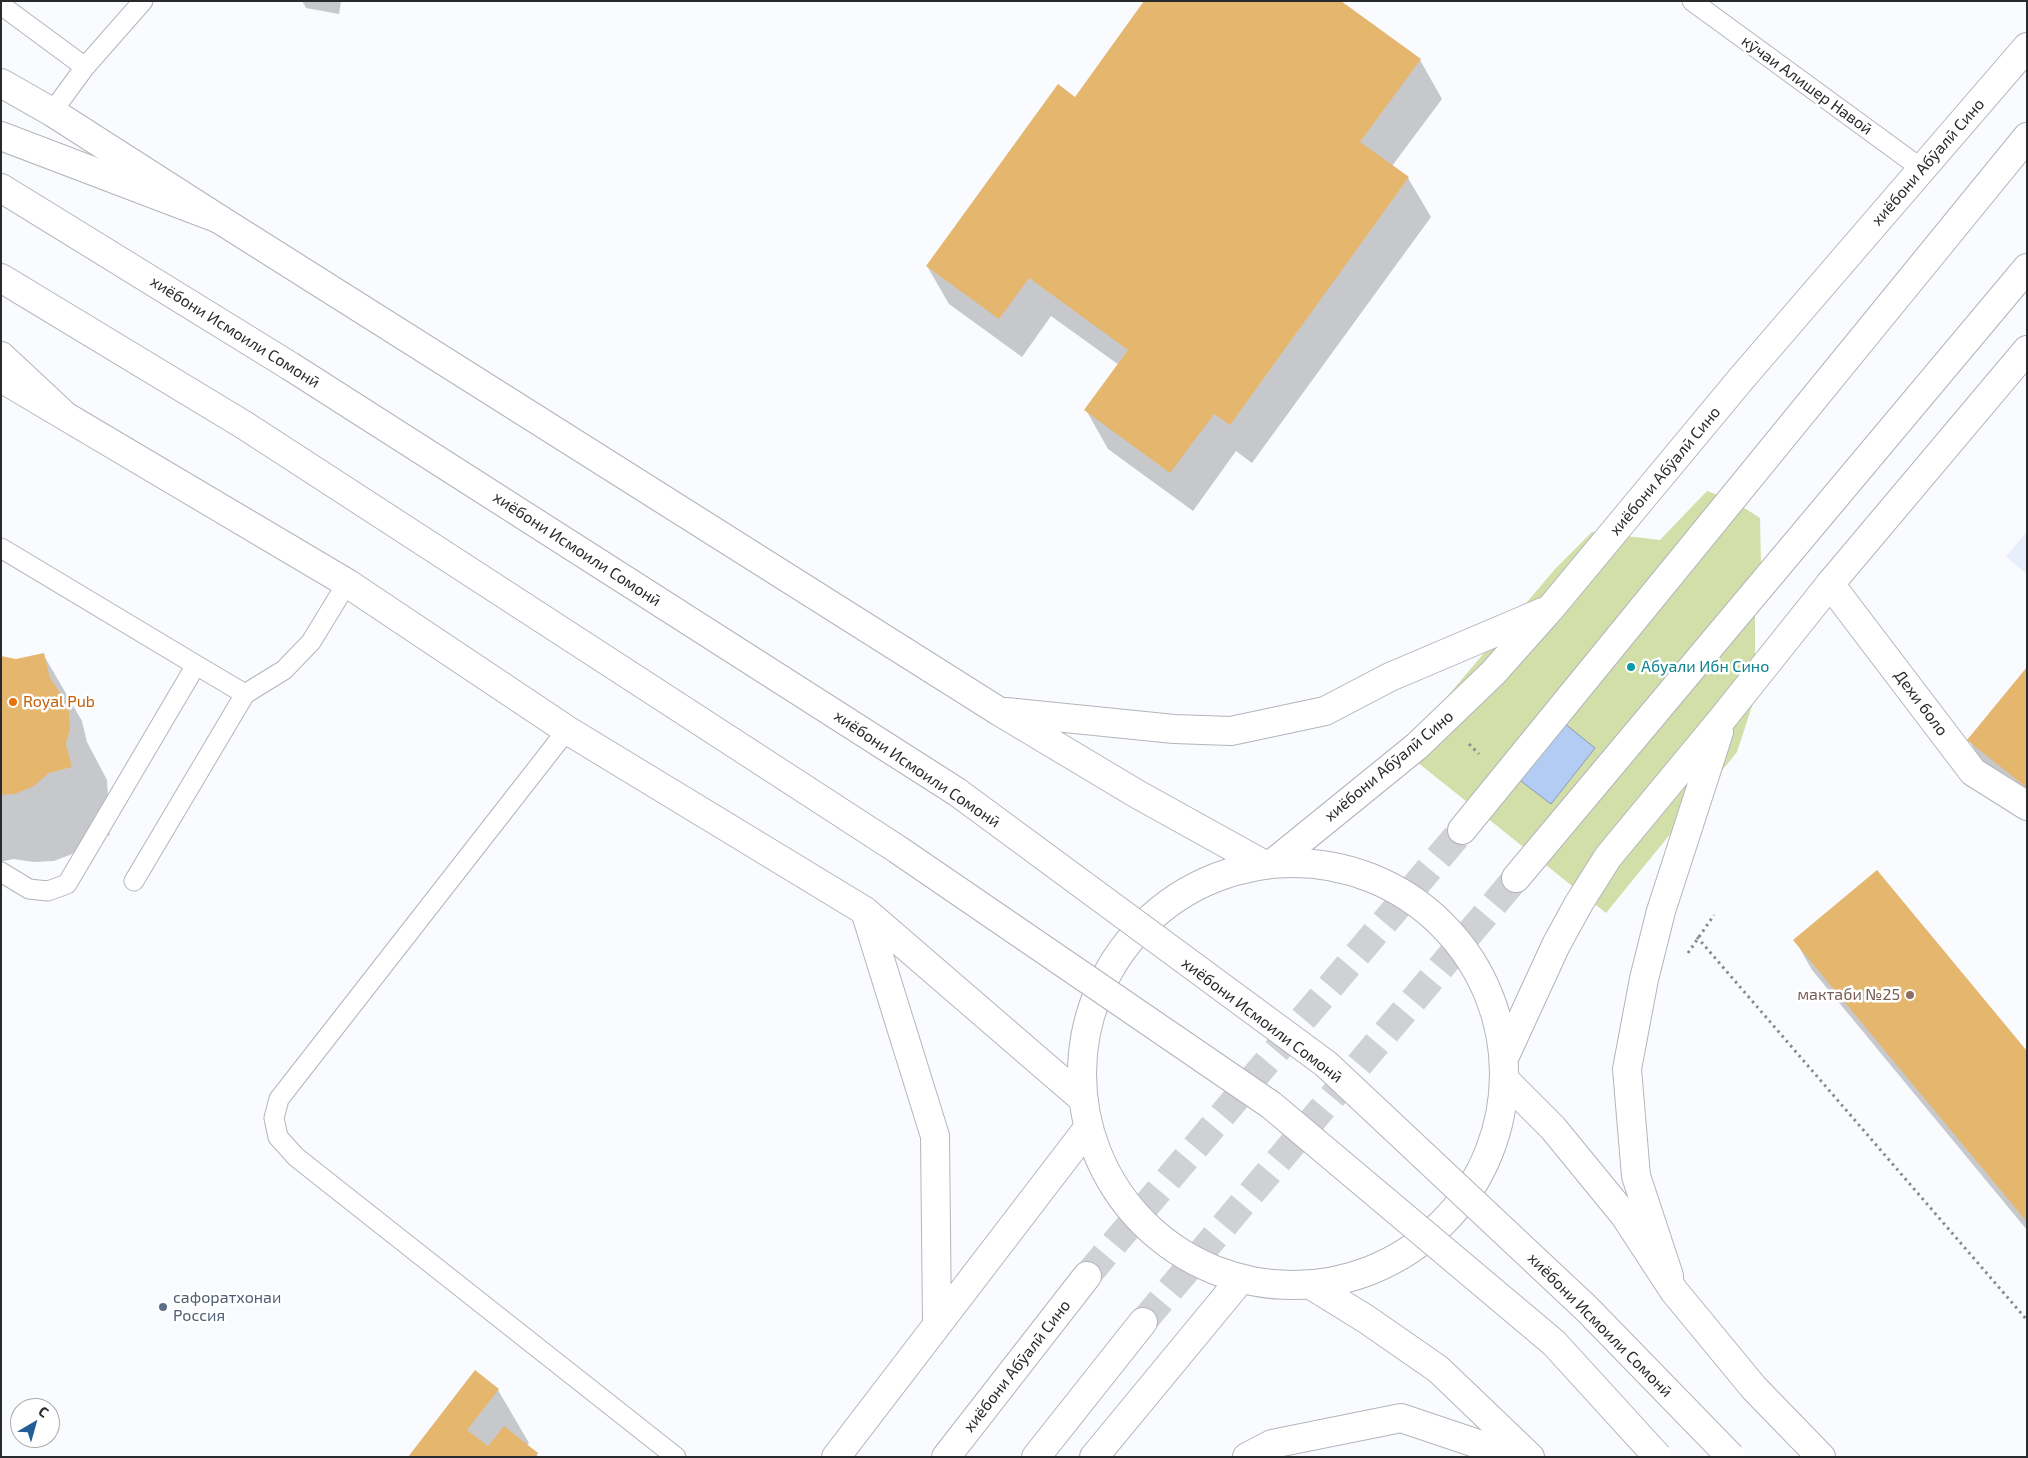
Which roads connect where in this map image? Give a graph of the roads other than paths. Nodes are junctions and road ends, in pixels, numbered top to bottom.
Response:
1 (143, 1) edge
2 (1692, 1) edge
3 (1, 5) edge
4 (2027, 47) edge
5 (85, 67) junction
6 (1, 83) edge
7 (52, 112) junction
8 (1, 136) edge
9 (2027, 136) edge
10 (1922, 168) junction
11 (1, 188) edge
12 (219, 219) junction
13 (2027, 268) edge
14 (1, 278) edge
15 (2027, 350) edge
16 (1, 356) edge
17 (1, 378) edge
18 (61, 412) junction
19 (1, 548) edge
20 (347, 582) junction
21 (1830, 584) junction
22 (1550, 609) junction
23 (196, 665) junction
24 (245, 694) junction
25 (1000, 712) junction
26 (1723, 718) junction
27 (567, 730) junction
28 (2027, 806) edge
29 (1462, 830) tunnel mouth
30 (1269, 864) junction
31 (1, 872) edge
32 (1516, 878) tunnel mouth
33 (134, 881) dead end
34 (865, 911) junction
35 (1505, 1068) junction
36 (1084, 1100) junction
37 (1088, 1128) junction
38 (1087, 1276) tunnel mouth
39 (1242, 1280) junction
40 (1311, 1285) junction
41 (1674, 1292) junction
42 (1143, 1322) tunnel mouth
43 (936, 1325) junction
44 (676, 1457) edge
45 (836, 1457) edge
46 (946, 1457) edge
47 (1036, 1457) edge
48 (1094, 1457) edge
49 (1247, 1457) edge
50 (1517, 1457) edge
51 (1530, 1457) edge
52 (1658, 1457) edge
53 (1732, 1457) edge
54 (1820, 1457) edge

1 - 5 lane
2 - 10 lane, кӯчаи Алишер Навоӣ
3 - 5 lane
4 - 10 main road, хиёбони Абӯалӣ Сино
5 - 7 lane
6 - 7 main road
7 - 12 main road
8 - 12 main road
9 - 29 main road
10 - 22 main road, хиёбони Абӯалӣ Сино
11 - 53 main road, хиёбони Исмоили Сомонӣ, bridge
12 - 25 main road
13 - 32 main road
14 - 52 main road, bridge
15 - 21 main road
16 - 18 main road
17 - 18 main road
18 - 20 main road
19 - 23 lane
20 - 24 lane
20 - 27 main road
21 - 26 main road
21 - 28 main road, Дехи боло
22 - 25 main road
22 - 30 main road, хиёбони Абӯалӣ Сино
23 - 24 lane
23 - 31 lane
24 - 33 lane
25 - 30 main road
26 - 35 main road
26 - 41 main road
27 - 34 main road
27 - 44 lane
30 - 35 main road
30 - 36 main road
34 - 36 main road
34 - 43 main road
35 - 40 main road
35 - 41 main road
36 - 37 main road
37 - 39 main road
37 - 43 main road
38 - 46 main road, хиёбони Абӯалӣ Сино
39 - 40 main road
39 - 48 main road
40 - 51 main road
41 - 54 main road
42 - 47 main road
43 - 45 main road
49 - 50 main road

